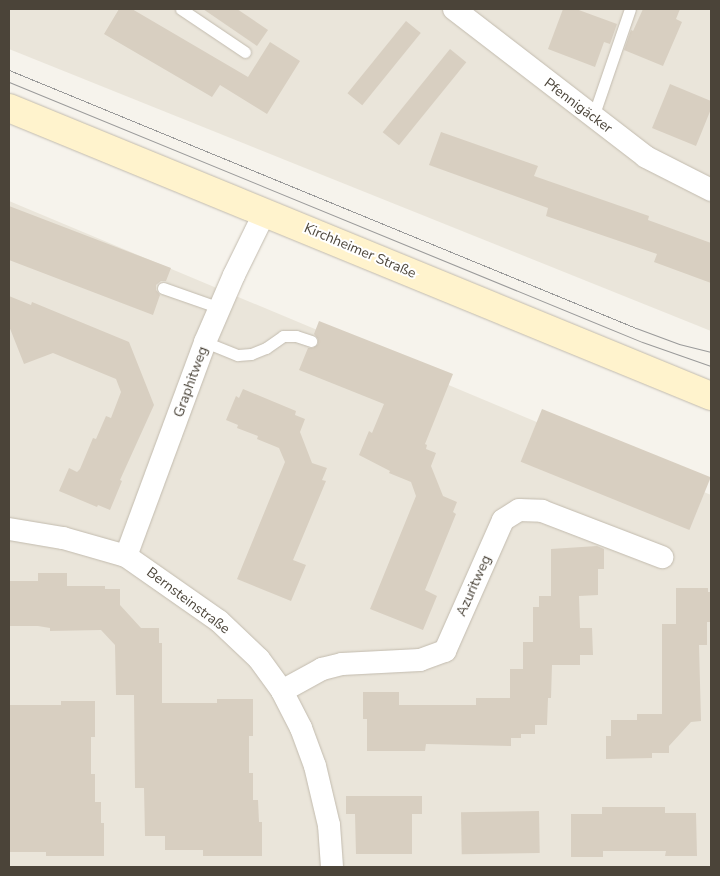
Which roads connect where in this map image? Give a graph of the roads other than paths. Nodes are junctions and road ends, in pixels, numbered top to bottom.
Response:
1 (181, 9) edge
2 (454, 9) edge
3 (630, 9) edge
4 (245, 52) dead end
5 (9, 108) edge
6 (593, 117) junction
7 (711, 190) edge
8 (265, 212) junction
9 (163, 288) dead end
10 (220, 308) junction
11 (311, 341) dead end
12 (205, 342) junction
13 (711, 396) edge
14 (9, 528) edge
15 (126, 556) junction
16 (662, 557) dead end
17 (282, 691) junction
18 (332, 867) edge

1 - 4 lane
2 - 6 street, Pfennigäcker
3 - 6 lane
5 - 8 main road, Kirchheimer Straße
6 - 7 street, Pfennigäcker
8 - 10 street, Graphitweg
8 - 13 main road, Kirchheimer Straße
9 - 10 lane
10 - 12 street, Graphitweg
11 - 12 lane
12 - 15 street, Graphitweg
14 - 15 street, Bernsteinstraße
15 - 17 street, Bernsteinstraße
16 - 17 street, Azuritweg
17 - 18 street, Bernsteinstraße

